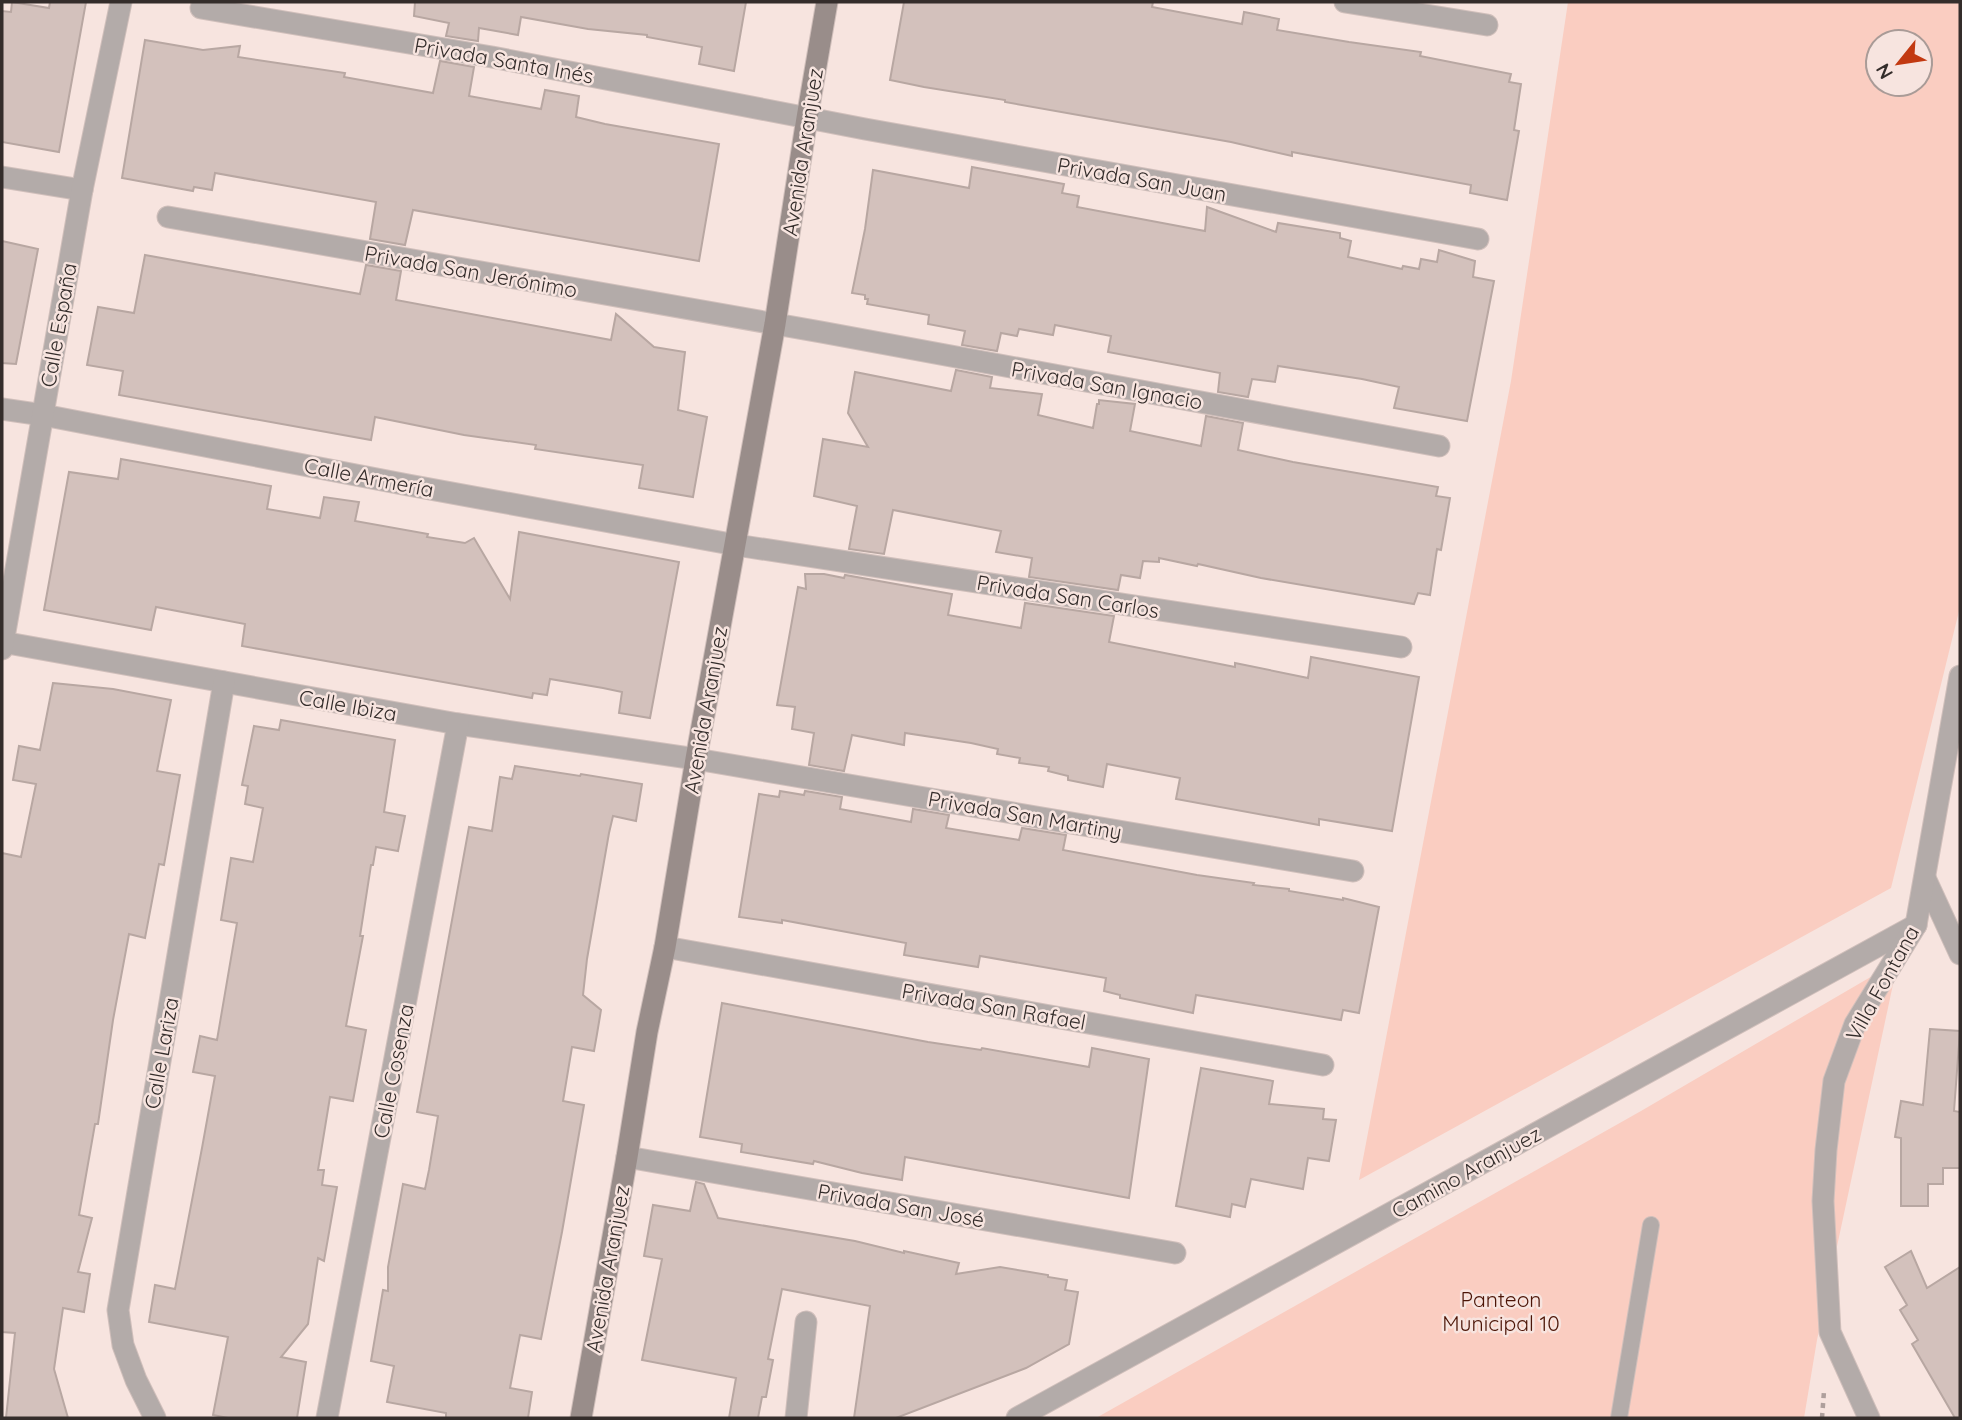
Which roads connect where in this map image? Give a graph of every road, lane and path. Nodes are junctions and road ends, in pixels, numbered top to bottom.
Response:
1 (121, 2) edge
2 (827, 2) edge
3 (1345, 2) edge
4 (201, 8) dead end
5 (1487, 26) dead end
6 (807, 118) junction
7 (2, 177) edge
8 (82, 190) junction
9 (168, 217) dead end
10 (1478, 239) dead end
11 (775, 324) junction
12 (2, 409) edge
13 (43, 415) junction
14 (1439, 446) dead end
15 (736, 545) junction
16 (2, 645) edge
17 (1401, 647) dead end
18 (1960, 676) edge
19 (224, 682) junction
20 (458, 724) junction
21 (696, 759) junction
22 (1353, 872) dead end
23 (1925, 878) junction
24 (1916, 925) junction
25 (664, 947) junction
26 (1960, 954) edge
27 (1323, 1065) dead end
28 (627, 1157) junction
29 (1651, 1225) dead end
30 (1175, 1253) dead end
31 (806, 1322) dead end
32 (155, 1418) edge
33 (327, 1418) edge
34 (581, 1418) edge
35 (796, 1418) edge
36 (1017, 1418) edge
37 (1619, 1418) edge
38 (1869, 1418) edge

1 - 8 street, Calle España
2 - 6 street, Avenida Aranjuez
3 - 5 street
4 - 6 street, Privada Santa Inés
6 - 10 street, Privada San Juan
6 - 11 street, Avenida Aranjuez
7 - 8 street
8 - 13 street, Calle España
9 - 11 street, Privada San Jerónimo
11 - 14 street, Privada San Ignacio
11 - 15 street, Avenida Aranjuez
12 - 13 street, Calle Armería
13 - 15 street, Calle Armería
13 - 16 street, Calle España
15 - 17 street, Privada San Carlos
15 - 21 street, Avenida Aranjuez
16 - 19 street, Calle Ibiza
18 - 23 street, Villa Fontana
19 - 20 street, Calle Ibiza
19 - 32 street, Calle Lariza
20 - 21 street, Calle Ibiza
20 - 33 street, Calle Cosenza
21 - 22 street, Privada San Martiny
21 - 25 street, Avenida Aranjuez
23 - 24 street, Villa Fontana
23 - 26 street
24 - 36 street, Camino Aranjuez
24 - 38 street, Villa Fontana
25 - 27 street, Privada San Rafael
25 - 28 street, Avenida Aranjuez
28 - 30 street, Privada San José
28 - 34 street, Avenida Aranjuez
29 - 37 lane
31 - 35 street

